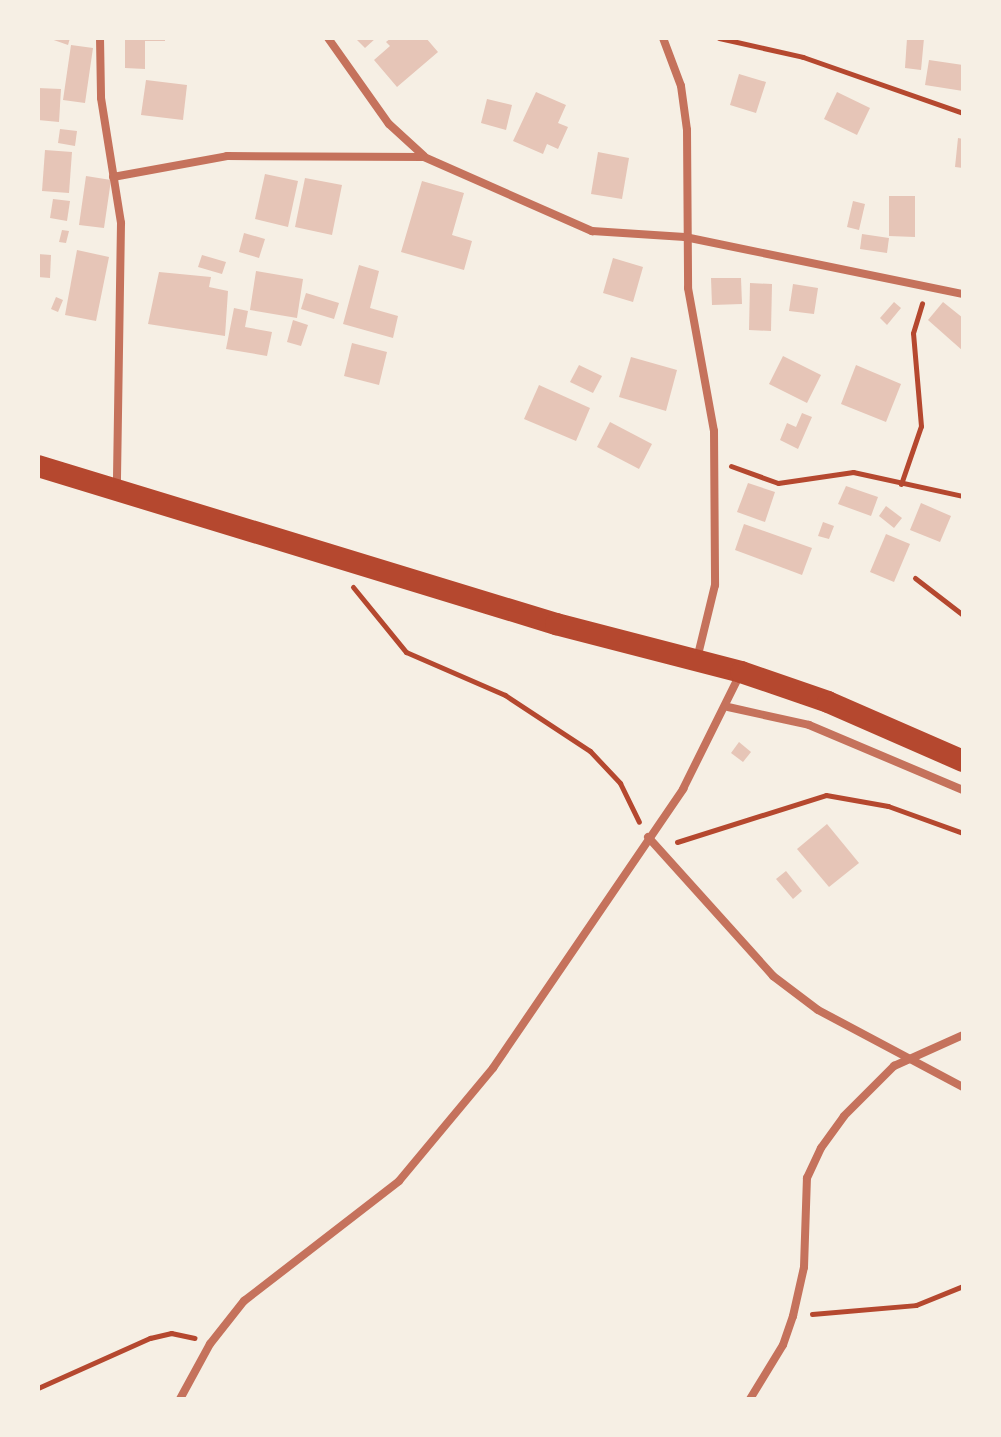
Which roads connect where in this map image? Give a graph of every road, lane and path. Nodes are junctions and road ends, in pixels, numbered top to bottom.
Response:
1 (100, 38) edge
2 (328, 38) edge
3 (663, 38) edge
4 (719, 38) edge
5 (963, 113) edge
6 (424, 157) junction
7 (113, 177) junction
8 (685, 237) junction
9 (929, 286) junction
10 (963, 294) edge
11 (715, 460) junction
12 (38, 466) edge
13 (901, 484) junction
14 (117, 490) junction
15 (963, 496) edge
16 (332, 557) junction
17 (915, 578) dead end
18 (963, 615) edge
19 (697, 659) junction
20 (741, 672) junction
21 (728, 707) junction
22 (963, 761) edge
23 (963, 790) edge
24 (963, 833) edge
25 (648, 837) junction
26 (658, 850) junction
27 (963, 1035) edge
28 (909, 1056) junction
29 (963, 1087) edge
30 (963, 1286) edge
31 (793, 1316) junction
32 (210, 1344) junction
33 (38, 1388) edge
34 (180, 1399) edge
35 (750, 1399) edge

1 - 7 street
2 - 6 street
3 - 8 street
4 - 5 path
6 - 7 street
6 - 8 street
7 - 14 street
8 - 9 street
8 - 11 street
9 - 10 street
9 - 13 path
11 - 13 path
11 - 19 street
12 - 14 highway
13 - 15 path
14 - 16 highway
16 - 19 highway
16 - 25 path
17 - 18 path
19 - 20 highway
20 - 21 street
20 - 22 highway
21 - 23 street
21 - 25 street
24 - 26 path
25 - 26 street
25 - 32 street
26 - 28 street
27 - 28 street
28 - 29 street
28 - 31 street
30 - 31 path
31 - 35 street
32 - 33 path
32 - 34 street

